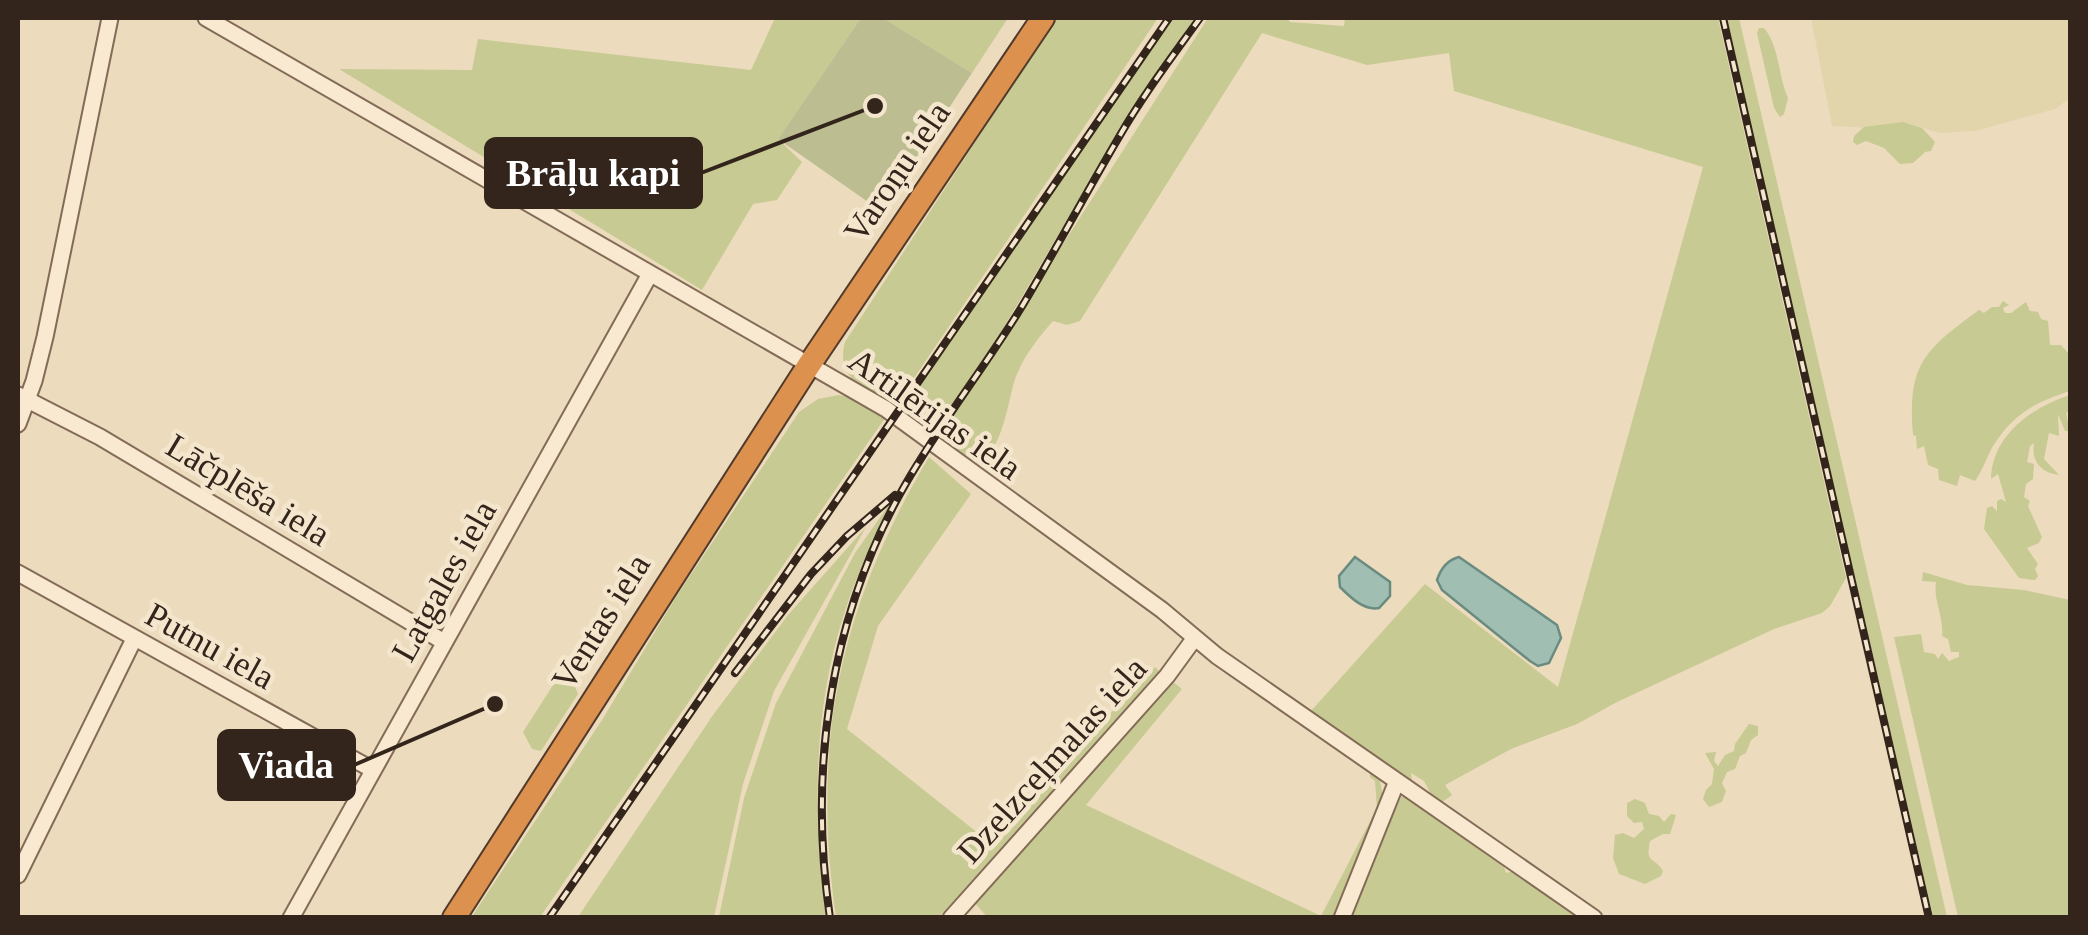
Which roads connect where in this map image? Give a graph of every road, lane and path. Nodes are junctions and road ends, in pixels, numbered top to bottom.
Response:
1 (110, 18) edge
2 (206, 18) edge
3 (1042, 18) edge
4 (650, 274) junction
5 (809, 365) junction
6 (22, 398) edge
7 (18, 424) edge
8 (18, 573) edge
9 (1194, 638) junction
10 (134, 639) junction
11 (444, 642) junction
12 (373, 770) junction
13 (1397, 781) junction
14 (18, 875) edge
15 (291, 918) edge
16 (454, 918) edge
17 (950, 918) edge
18 (1342, 918) edge
19 (1594, 918) edge

1 - 6 street
2 - 4 street, Artilērijas iela
3 - 5 highway, Varoņu iela
4 - 5 street, Artilērijas iela
4 - 11 street, Latgales iela
5 - 9 street, Artilērijas iela
5 - 16 highway, Ventas iela
6 - 7 street
6 - 11 street, Lāčplēša iela
8 - 10 street, Putnu iela
9 - 13 street, Artilērijas iela
9 - 17 street, Dzelzceļmalas iela
10 - 12 street, Putnu iela
10 - 14 street
11 - 12 street, Latgales iela
12 - 15 street, Latgales iela
13 - 18 street
13 - 19 street, Artilērijas iela

